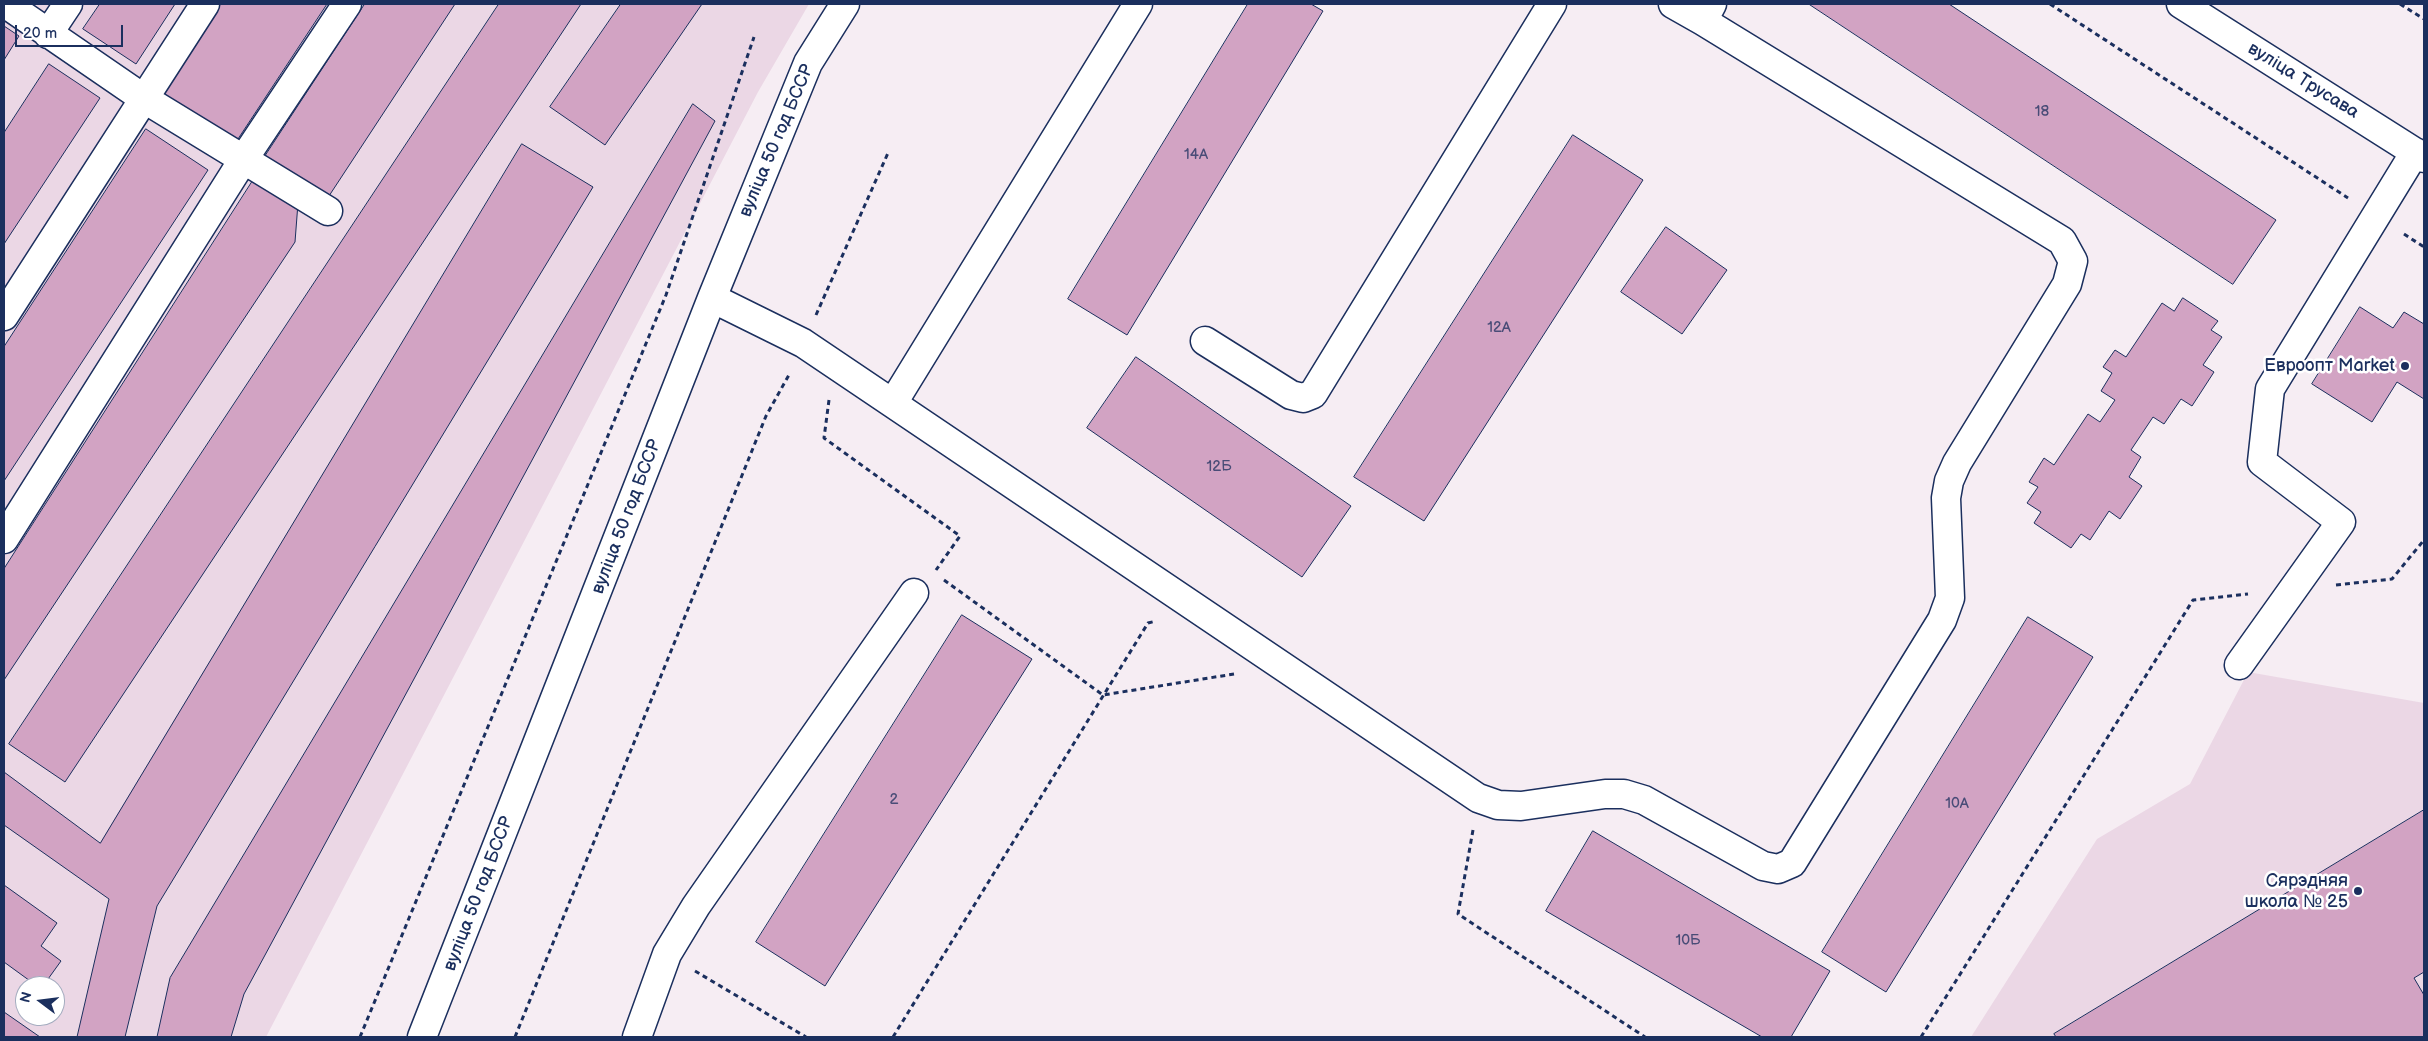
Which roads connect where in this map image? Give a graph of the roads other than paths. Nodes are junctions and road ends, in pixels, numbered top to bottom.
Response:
1 (6, 4) edge
2 (68, 4) edge
3 (205, 4) edge
4 (347, 4) edge
5 (845, 4) edge
6 (1138, 4) edge
7 (1552, 4) edge
8 (1673, 4) edge
9 (2181, 4) edge
10 (1707, 12) edge
11 (48, 34) junction
12 (142, 98) junction
13 (2420, 155) edge
14 (243, 160) junction
15 (328, 211) dead end
16 (712, 298) junction
17 (4, 316) edge
18 (1205, 341) dead end
19 (893, 403) junction
20 (4, 539) edge
21 (914, 593) dead end
22 (2239, 665) dead end
23 (422, 1037) edge
24 (637, 1037) edge

1 - 11 street
2 - 11 street
3 - 12 street
4 - 14 street
5 - 16 street, вуліца 50 год БССР
6 - 19 street
7 - 18 street
8 - 10 street
9 - 13 street, вуліца Трусава
10 - 19 street
11 - 12 street
12 - 14 street
12 - 17 street
13 - 22 street
14 - 15 street
14 - 20 street
16 - 19 street
16 - 23 street, вуліца 50 год БССР
21 - 24 street

